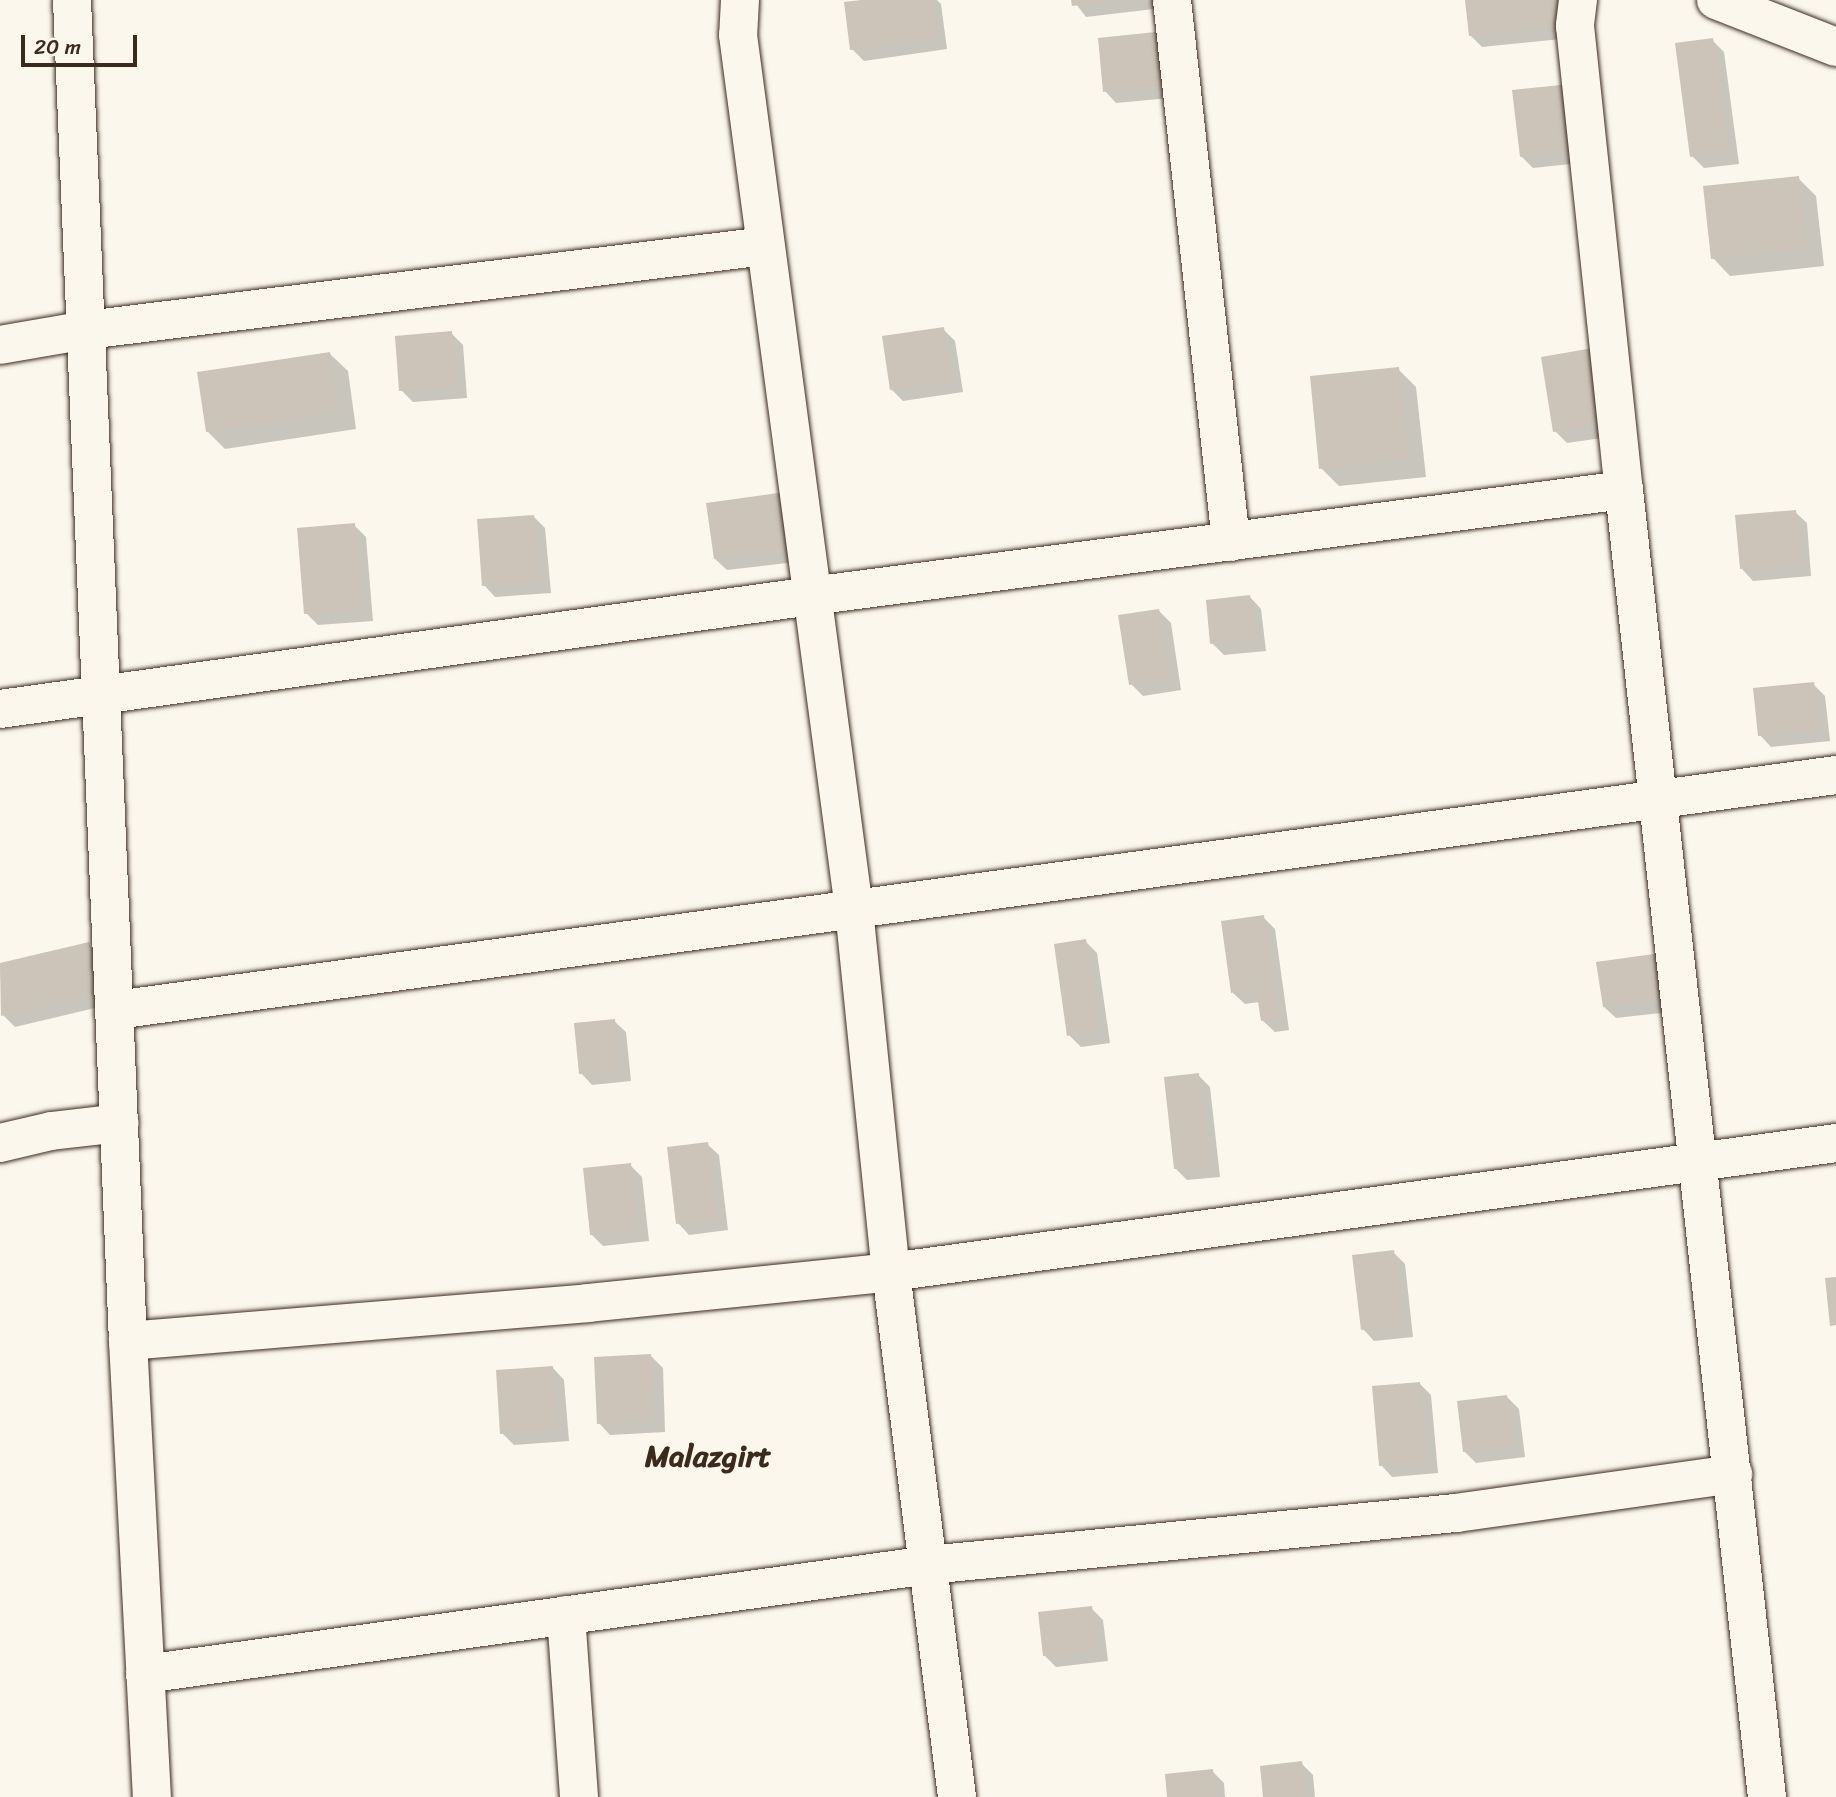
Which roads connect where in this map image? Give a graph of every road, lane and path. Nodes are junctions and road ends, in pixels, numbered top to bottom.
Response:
1 (72, 0) edge
2 (740, 0) edge
3 (1172, 0) edge
4 (1577, 0) edge
5 (1716, 0) edge
6 (1836, 47) edge
7 (765, 246) junction
8 (86, 330) junction
9 (0, 345) edge
10 (1624, 490) junction
11 (1231, 542) junction
12 (811, 596) junction
13 (100, 695) junction
14 (0, 709) edge
15 (1836, 775) edge
16 (1660, 800) junction
17 (854, 909) junction
18 (116, 1010) junction
19 (120, 1123) junction
20 (0, 1143) edge
21 (1836, 1143) edge
22 (1698, 1160) junction
23 (891, 1272) junction
24 (128, 1341) junction
25 (1733, 1474) junction
26 (929, 1565) junction
27 (566, 1615) junction
28 (145, 1674) junction
29 (152, 1797) edge
30 (579, 1797) edge
31 (957, 1797) edge
32 (1767, 1797) edge

1 - 8 street
2 - 7 street
3 - 11 street
4 - 10 street
5 - 6 street
7 - 8 street
7 - 12 street
8 - 9 street
8 - 13 street
10 - 11 street
10 - 16 street
11 - 12 street
12 - 13 street
12 - 17 street
13 - 14 street
13 - 18 street
15 - 16 street
16 - 17 street
16 - 22 street
17 - 18 street
17 - 23 street
18 - 19 street
19 - 20 street
19 - 24 street
21 - 22 street
22 - 23 street
22 - 25 street
23 - 24 street
23 - 26 street
24 - 28 street
25 - 26 street
25 - 32 street
26 - 27 street
26 - 31 street
27 - 28 street
27 - 30 street
28 - 29 street

